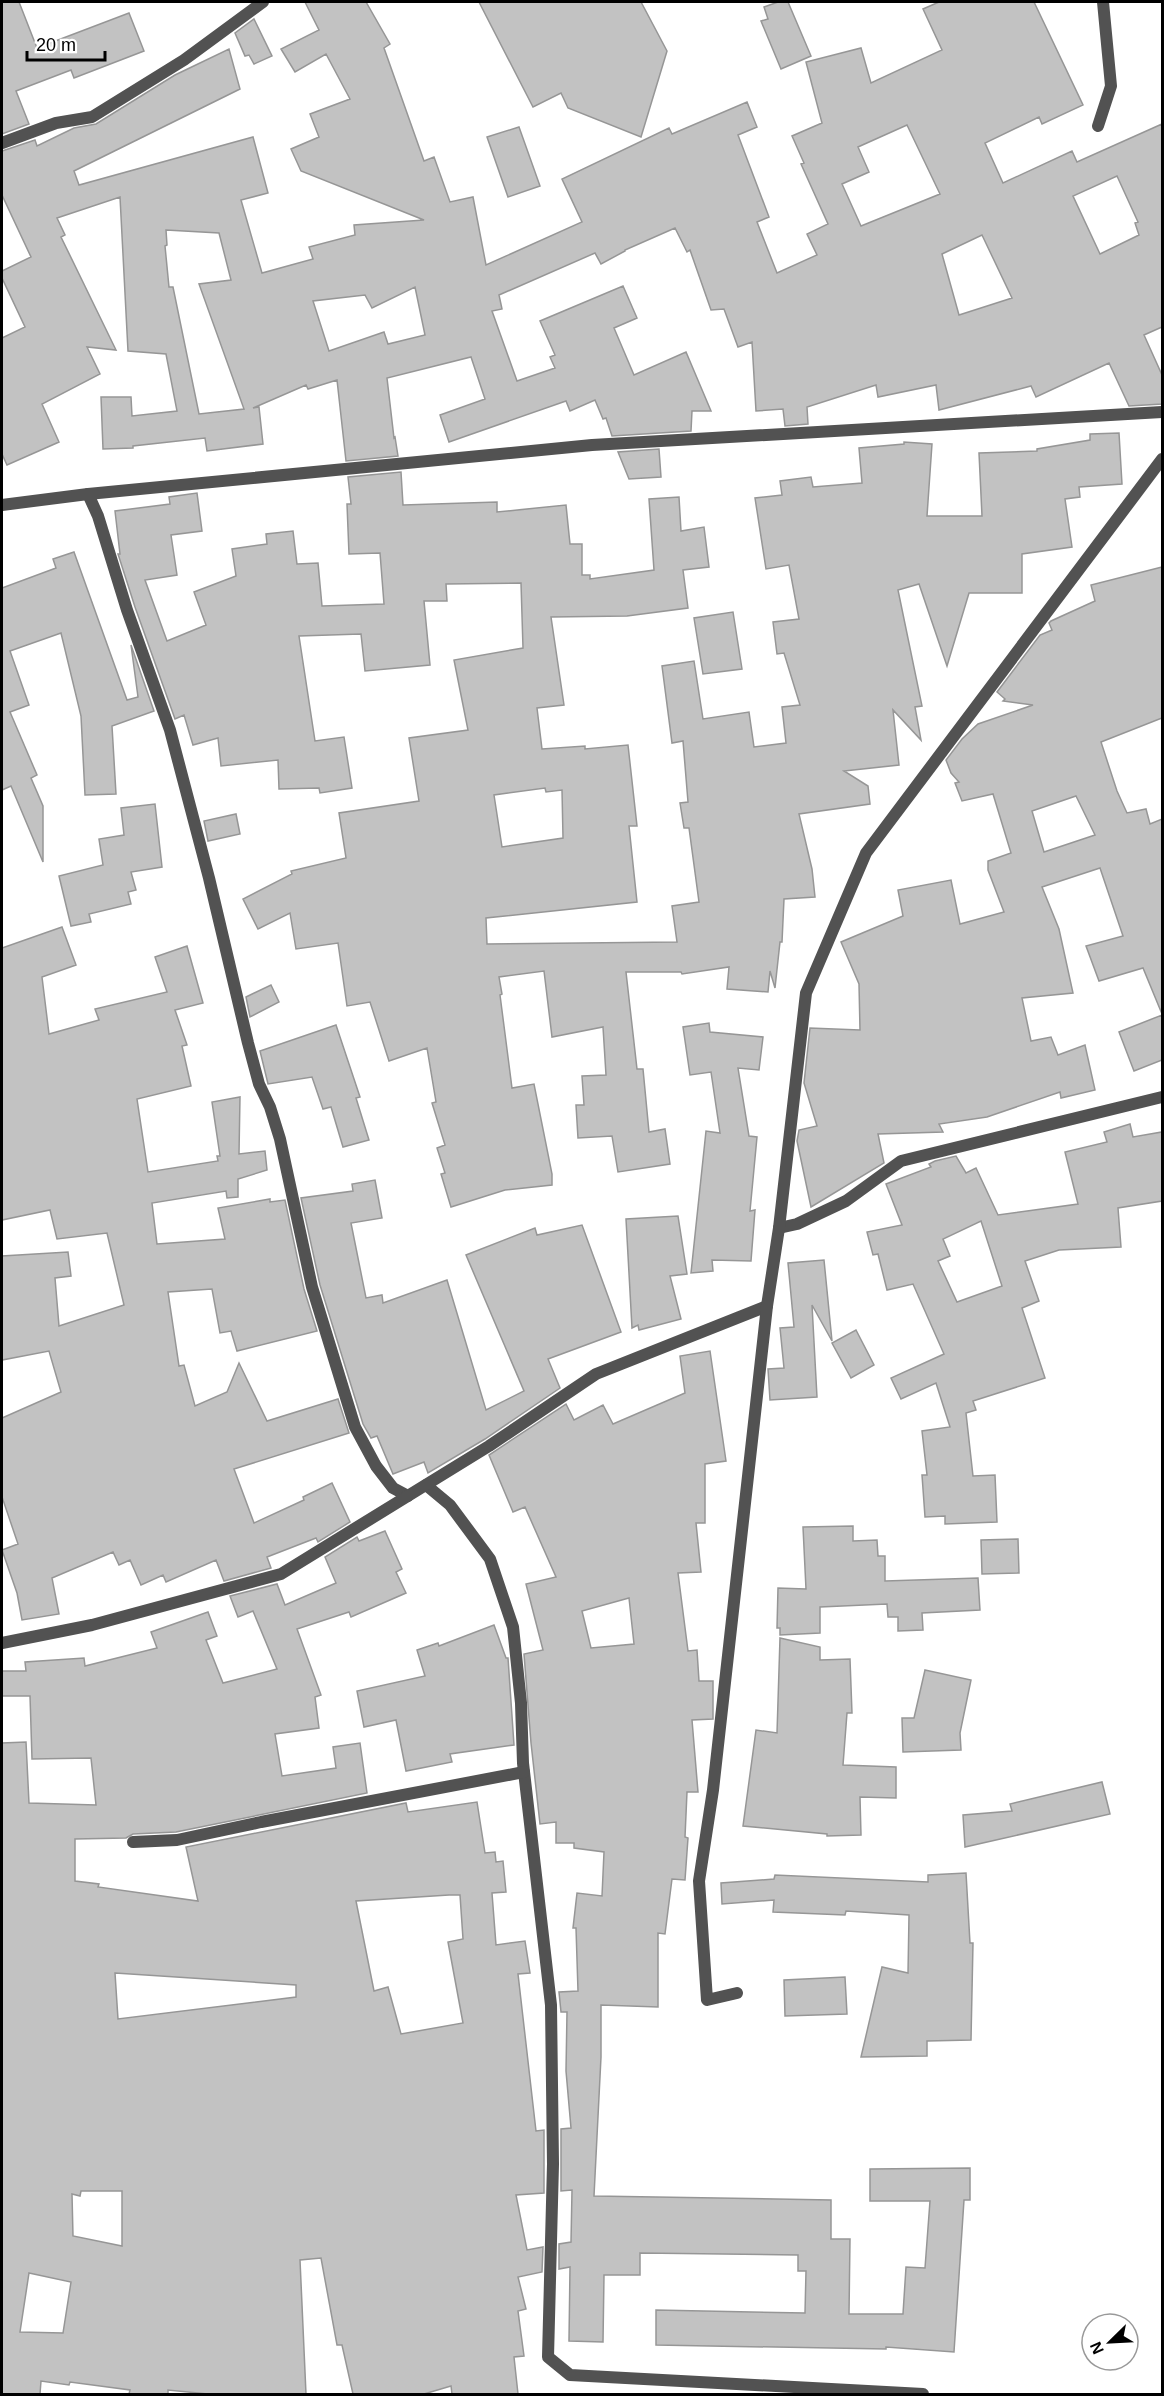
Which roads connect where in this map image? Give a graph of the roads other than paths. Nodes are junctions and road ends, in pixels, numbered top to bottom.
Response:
1 (263, 2) edge
2 (1103, 2) edge
3 (1098, 126) dead end
4 (2, 143) edge
5 (1162, 412) edge
6 (1162, 459) edge
7 (88, 494) junction
8 (2, 505) edge
9 (1162, 1097) edge
10 (779, 1228) junction
11 (767, 1306) junction
12 (426, 1485) junction
13 (408, 1496) junction
14 (2, 1643) edge
15 (524, 1772) junction
16 (133, 1842) dead end
17 (737, 1994) dead end
18 (923, 2394) edge

1 - 4 street
2 - 3 street
5 - 7 street
6 - 10 street
7 - 8 street
7 - 13 street
9 - 10 street
10 - 11 street
11 - 12 street
11 - 17 street
12 - 13 street
12 - 15 street
13 - 14 street
15 - 16 street
15 - 18 street

